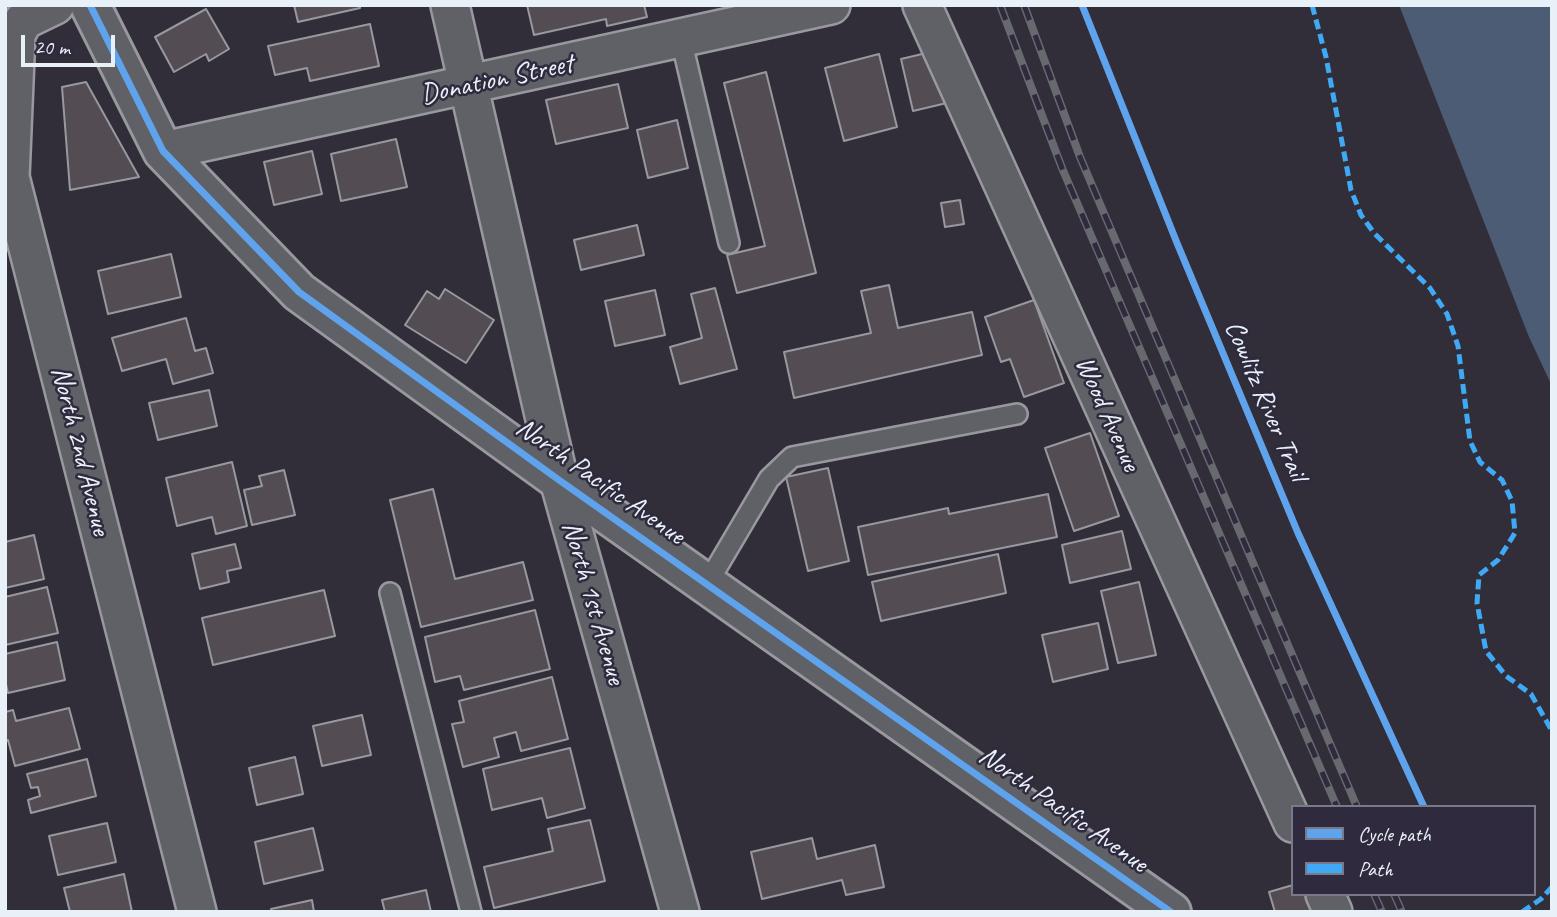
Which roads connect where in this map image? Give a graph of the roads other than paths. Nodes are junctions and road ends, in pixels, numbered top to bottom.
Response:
1 (55, 5) edge
2 (90, 5) edge
3 (450, 5) edge
4 (831, 5) edge
5 (922, 5) edge
6 (681, 39) junction
7 (468, 86) junction
8 (163, 151) junction
9 (8, 177) edge
10 (729, 243) dead end
11 (1017, 414) dead end
12 (559, 480) junction
13 (707, 584) junction
14 (390, 593) dead end
15 (1291, 819) edge
16 (1326, 896) edge
17 (197, 912) edge
18 (471, 912) edge
19 (680, 912) edge
20 (1171, 912) edge
21 (1333, 912) edge

1 - 9 street, North 2nd Avenue
2 - 8 street, North Pacific Avenue
3 - 7 street, North 1st Avenue
4 - 6 street, Donation Street
5 - 15 street, Wood Avenue
6 - 7 street, Donation Street
6 - 10 lane
7 - 8 street, Donation Street
7 - 12 street, North 1st Avenue
8 - 12 street, North Pacific Avenue
9 - 17 street, North 2nd Avenue
11 - 13 lane
12 - 13 street, North Pacific Avenue
12 - 19 street, North 1st Avenue
13 - 20 street, North Pacific Avenue
14 - 18 lane
16 - 21 street

